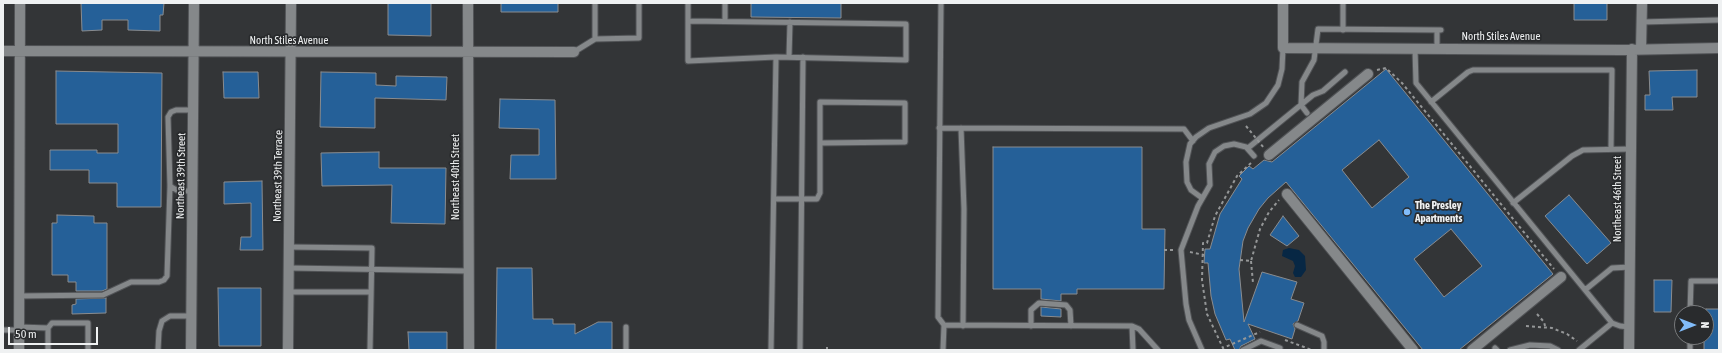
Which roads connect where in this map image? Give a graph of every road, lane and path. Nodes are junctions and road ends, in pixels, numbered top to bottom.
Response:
1 (20, 3) edge
2 (194, 3) edge
3 (291, 3) edge
4 (468, 3) edge
5 (595, 3) edge
6 (639, 3) edge
7 (688, 3) edge
8 (725, 3) edge
9 (941, 3) edge
10 (1283, 3) edge
11 (1343, 3) edge
12 (1642, 3) edge
13 (1719, 20) edge
14 (688, 21) junction
15 (725, 21) junction
16 (790, 22) junction
17 (1642, 22) junction
18 (1343, 30) junction
19 (595, 39) junction
20 (1283, 48) junction
21 (1316, 48) junction
22 (1719, 48) edge
23 (1415, 49) junction
24 (1437, 49) junction
25 (1637, 49) junction
26 (3, 51) edge
27 (20, 51) junction
28 (574, 52) joint
29 (194, 53) junction
30 (292, 53) junction
31 (468, 53) junction
32 (776, 57) junction
33 (790, 57) junction
34 (803, 57) junction
35 (1345, 72) dead end
36 (1368, 74) joint
37 (1431, 102) junction
38 (1301, 105) junction
39 (194, 110) junction
40 (1307, 113) dead end
41 (1246, 126) dead end
42 (939, 128) junction
43 (961, 128) junction
44 (1193, 141) junction
45 (820, 143) junction
46 (1248, 148) junction
47 (1611, 148) junction
48 (1631, 149) junction
49 (1266, 152) joint
50 (1255, 158) joint
51 (170, 186) junction
52 (193, 191) junction
53 (1287, 194) joint
54 (774, 198) junction
55 (801, 198) junction
56 (1202, 198) junction
57 (1513, 203) junction
58 (1267, 217) junction
59 (1270, 219) dead end
60 (289, 247) junction
61 (1164, 250) dead end
62 (1175, 250) dead end
63 (1187, 251) dead end
64 (1203, 255) junction
65 (1240, 260) dead end
66 (1251, 261) junction
67 (1630, 267) junction
68 (289, 268) junction
69 (372, 269) junction
70 (469, 271) junction
71 (1561, 277) joint
72 (1719, 281) edge
73 (1253, 283) dead end
74 (1584, 290) junction
75 (289, 292) junction
76 (371, 292) junction
77 (19, 296) junction
78 (1690, 305) edge
79 (1537, 314) dead end
80 (192, 316) junction
81 (1612, 323) junction
82 (944, 325) junction
83 (1297, 325) dead end
84 (963, 326) junction
85 (1031, 326) junction
86 (1071, 326) junction
87 (1132, 326) junction
88 (1526, 326) dead end
89 (1544, 326) junction
90 (626, 327) dead end
91 (1630, 327) junction
92 (19, 328) junction
93 (48, 328) junction
94 (3, 330) edge
95 (1580, 343) dead end
96 (1222, 348) dead end
97 (1280, 349) edge
98 (20, 350) edge
99 (48, 350) edge
100 (88, 350) edge
101 (158, 350) edge
102 (191, 350) edge
103 (288, 350) edge
104 (370, 350) edge
105 (469, 350) edge
106 (626, 350) edge
107 (771, 350) edge
108 (800, 350) edge
109 (943, 350) edge
110 (1133, 350) edge
111 (1158, 350) edge
112 (1202, 350) edge
113 (1243, 350) edge
114 (1324, 350) edge
115 (1413, 350) edge
116 (1472, 350) edge
117 (1510, 350) edge
118 (1558, 350) edge
119 (1579, 350) edge
120 (1629, 350) edge

1 - 27 street
2 - 29 street, Northeast 39th Street
3 - 30 street, Northeast 39th Terrace
4 - 31 street, Northeast 40th Street
5 - 19 lane
6 - 19 lane
7 - 14 lane
8 - 15 lane
9 - 42 lane
10 - 20 street
11 - 18 lane
12 - 17 street, Northeast 46th Street
13 - 17 lane
14 - 15 lane
14 - 32 lane
15 - 16 lane
16 - 33 lane
16 - 34 lane
17 - 25 street, Northeast 46th Street
18 - 21 lane
18 - 24 lane
19 - 28 lane
20 - 21 street, North Stiles Avenue
20 - 44 lane
21 - 23 street, North Stiles Avenue
21 - 38 lane
22 - 25 street, North Stiles Avenue
23 - 24 street, North Stiles Avenue
23 - 37 lane
24 - 25 street, North Stiles Avenue
25 - 48 street, Northeast 46th Street
26 - 27 street, North Stiles Avenue
27 - 29 street, North Stiles Avenue
27 - 77 street
28 - 31 street, North Stiles Avenue
29 - 30 street, North Stiles Avenue
29 - 39 street, Northeast 39th Street
30 - 31 street, North Stiles Avenue
30 - 60 street, Northeast 39th Terrace
31 - 70 street, Northeast 40th Street
32 - 33 lane
32 - 54 lane
33 - 34 lane
34 - 55 lane
35 - 38 lane
36 - 49 street
36 - 71 path
37 - 47 lane
37 - 57 lane
38 - 40 lane
38 - 46 lane
39 - 51 lane
39 - 52 street, Northeast 39th Street
41 - 49 path, bridge
42 - 43 lane
42 - 82 lane
43 - 44 lane
43 - 84 lane
44 - 56 lane
45 - 45 lane
45 - 55 lane
46 - 50 lane
46 - 56 lane
47 - 48 lane
47 - 57 lane
48 - 67 street, Northeast 46th Street
50 - 64 path
51 - 52 lane
51 - 77 lane
52 - 80 street, Northeast 39th Street
53 - 58 path
53 - 115 street
54 - 55 lane
54 - 107 lane
55 - 108 lane
56 - 112 lane
57 - 74 lane
58 - 59 path
58 - 66 path
60 - 68 street, Northeast 39th Terrace
60 - 69 lane
61 - 62 path
63 - 64 path
64 - 96 path
65 - 66 path
66 - 73 path
67 - 74 lane
67 - 91 street, Northeast 46th Street
68 - 69 lane
68 - 75 street, Northeast 39th Terrace
69 - 70 lane
69 - 76 lane
70 - 105 street, Northeast 40th Street
71 - 116 street
72 - 78 lane
74 - 81 lane
75 - 76 lane
75 - 103 street, Northeast 39th Terrace
76 - 104 lane
77 - 92 street
79 - 89 path
80 - 101 lane
80 - 102 street, Northeast 39th Street
81 - 91 lane
81 - 119 lane
82 - 84 lane
82 - 109 lane
83 - 114 lane
84 - 85 lane
85 - 86 lane
85 - 86 lane
86 - 87 lane
87 - 110 lane
87 - 111 lane
88 - 89 path
89 - 95 path
90 - 106 lane
91 - 120 street, Northeast 46th Street
92 - 93 lane
92 - 94 lane
92 - 98 street
93 - 99 lane
93 - 100 lane
97 - 113 lane
117 - 118 lane

